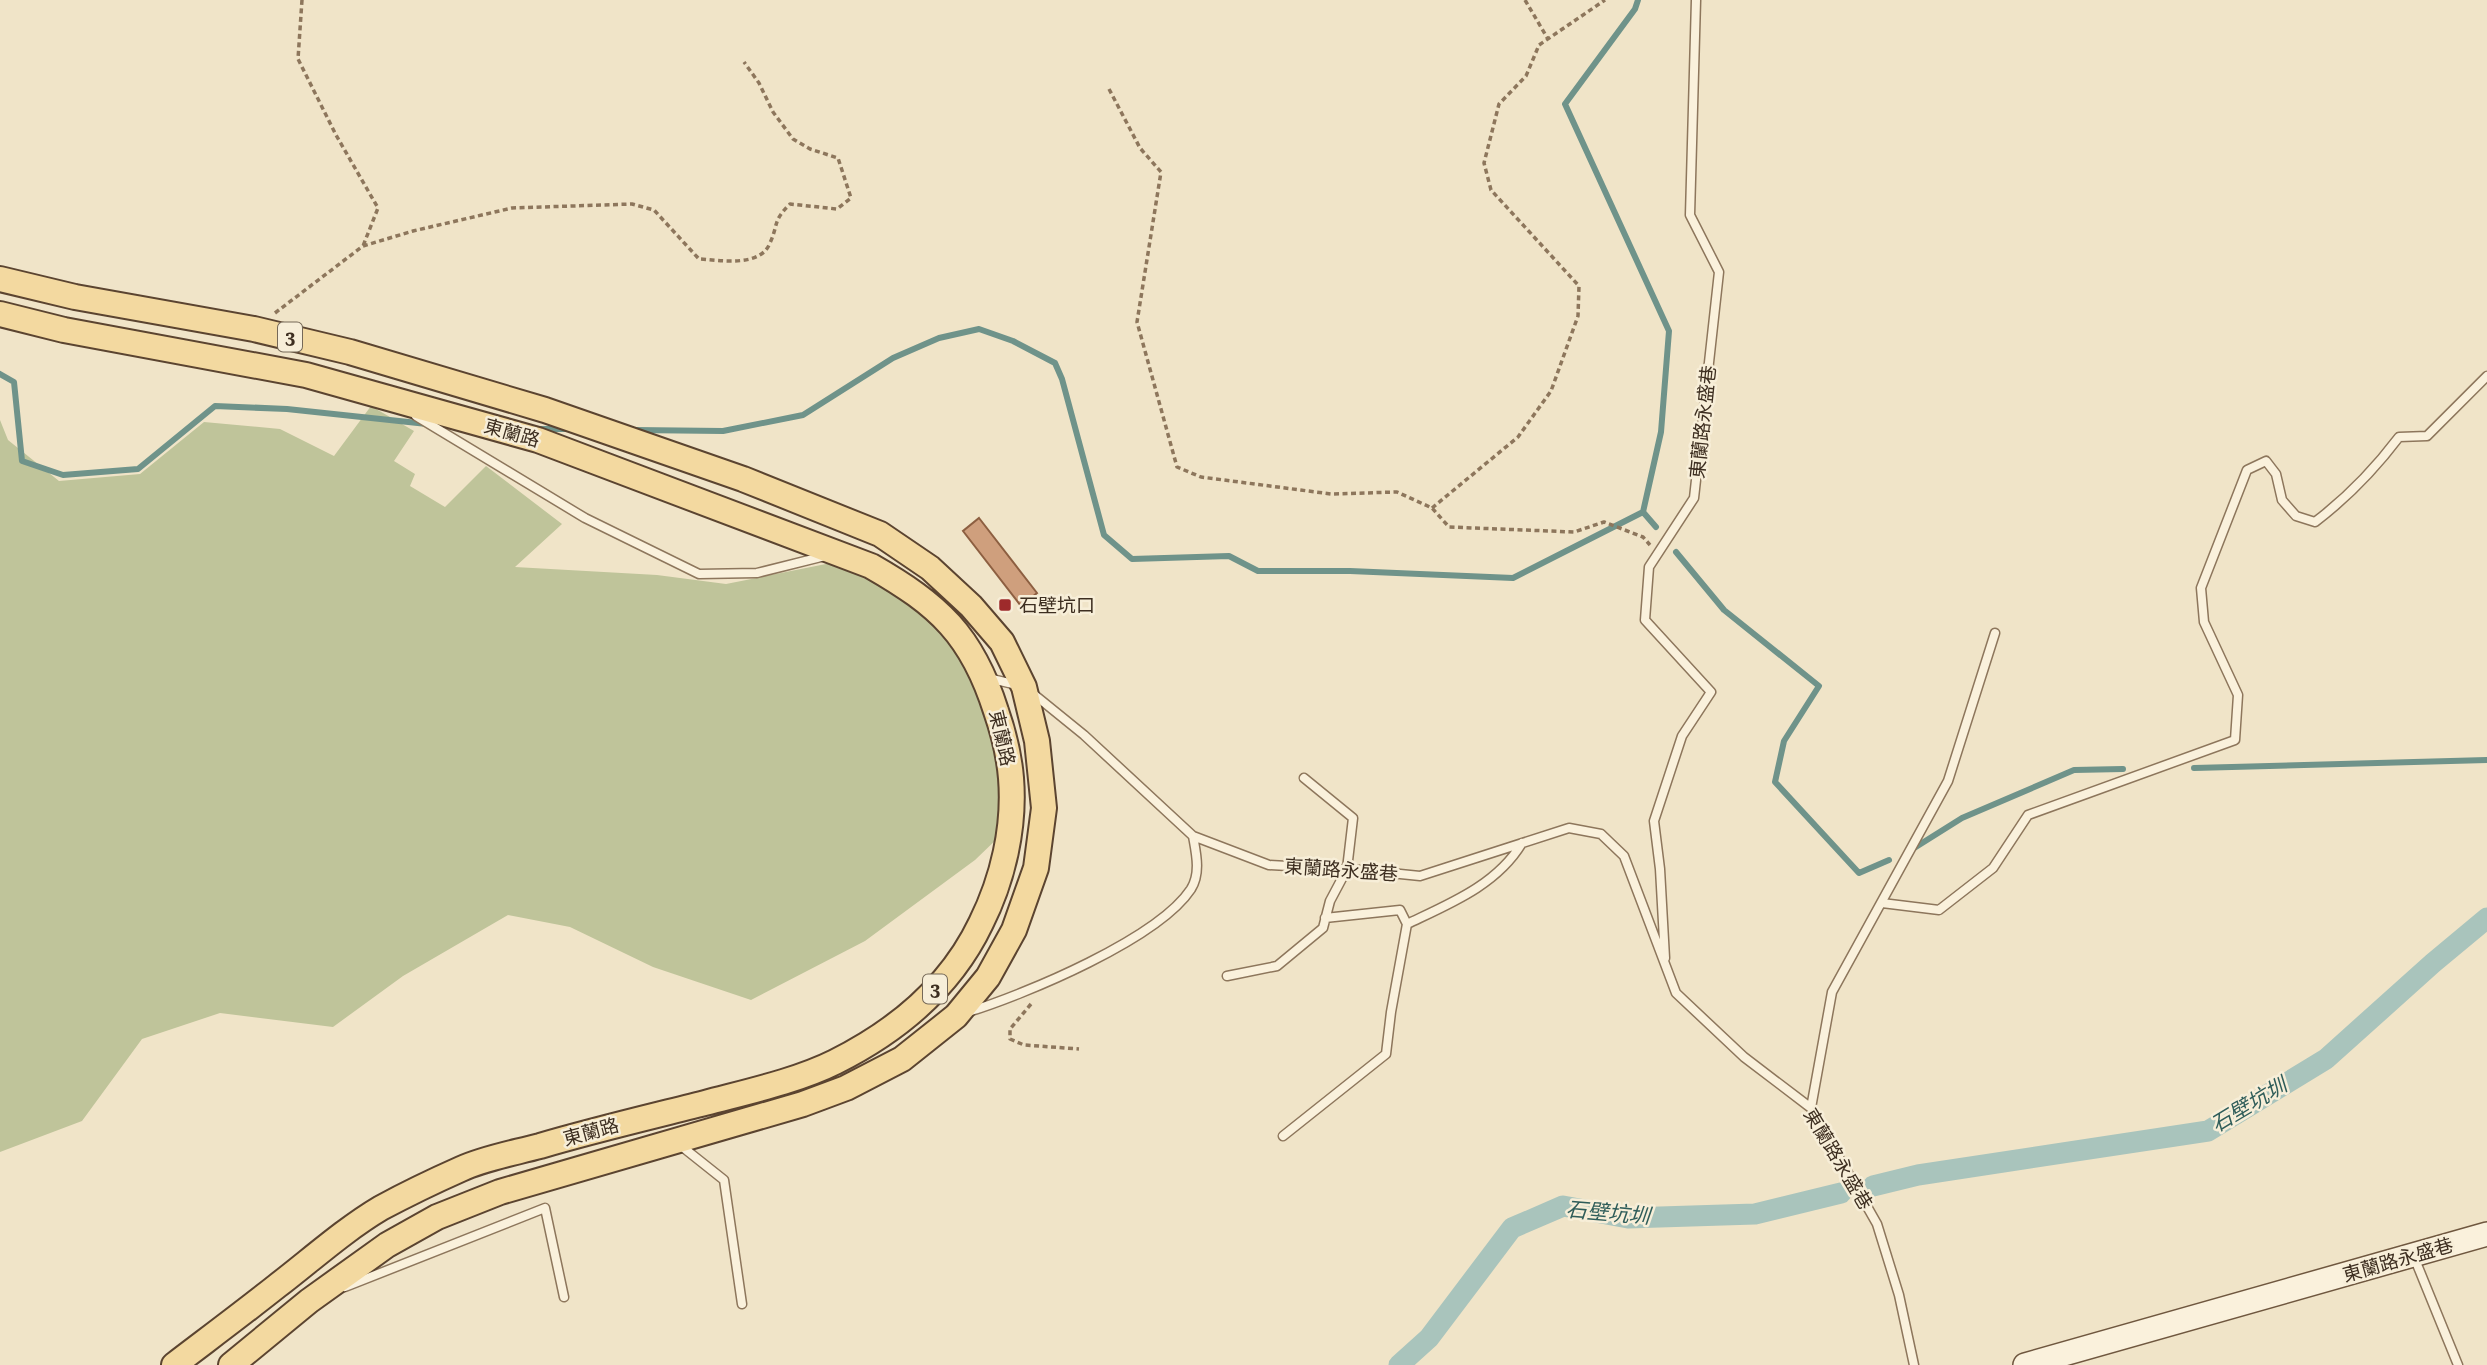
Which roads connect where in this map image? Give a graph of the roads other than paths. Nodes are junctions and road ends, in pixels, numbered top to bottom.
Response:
1 (1696, 0) edge
2 (0, 279) edge
3 (0, 314) edge
4 (2487, 376) edge
5 (387, 398) junction
6 (837, 553) junction
7 (1995, 633) dead end
8 (986, 678) junction
9 (1024, 687) junction
10 (1304, 778) dead end
11 (1193, 836) junction
12 (1522, 843) junction
13 (1347, 869) junction
14 (1882, 903) junction
15 (1325, 918) junction
16 (1407, 924) junction
17 (1666, 966) junction
18 (1227, 976) dead end
19 (956, 1016) junction
20 (1811, 1108) junction
21 (1283, 1136) dead end
22 (675, 1140) junction
23 (2487, 1234) edge
24 (2413, 1256) junction
25 (564, 1297) dead end
26 (309, 1301) junction
27 (742, 1304) dead end
28 (174, 1365) edge
29 (230, 1365) edge
30 (1914, 1365) edge
31 (2025, 1365) edge
32 (2458, 1365) edge

1 - 17 lane, 東蘭路永盛巷
2 - 9 main road, 東蘭路 / 3
3 - 5 main road, 東蘭路 / 3
4 - 14 lane
5 - 6 main road, 東蘭路 / 3
5 - 6 lane
6 - 8 main road, 東蘭路 / 3
7 - 14 lane
8 - 9 lane, 東蘭路永盛巷
8 - 28 main road, 東蘭路 / 3
9 - 11 lane, 東蘭路永盛巷
9 - 19 main road, 東蘭路 / 3
10 - 13 lane
11 - 13 lane, 東蘭路永盛巷
11 - 19 lane, 東蘭路
12 - 13 lane, 東蘭路永盛巷
12 - 16 lane
12 - 17 lane, 東蘭路永盛巷
13 - 15 lane
14 - 20 lane
15 - 16 lane
15 - 18 lane
16 - 21 lane
17 - 20 lane, 東蘭路永盛巷
19 - 22 main road, 東蘭路 / 3
20 - 30 lane, 東蘭路永盛巷
22 - 26 main road, 東蘭路 / 3
22 - 27 lane
23 - 24 street, 東蘭路永盛巷
24 - 31 street, 東蘭路永盛巷
24 - 32 lane
25 - 26 lane
26 - 29 main road, 東蘭路 / 3

